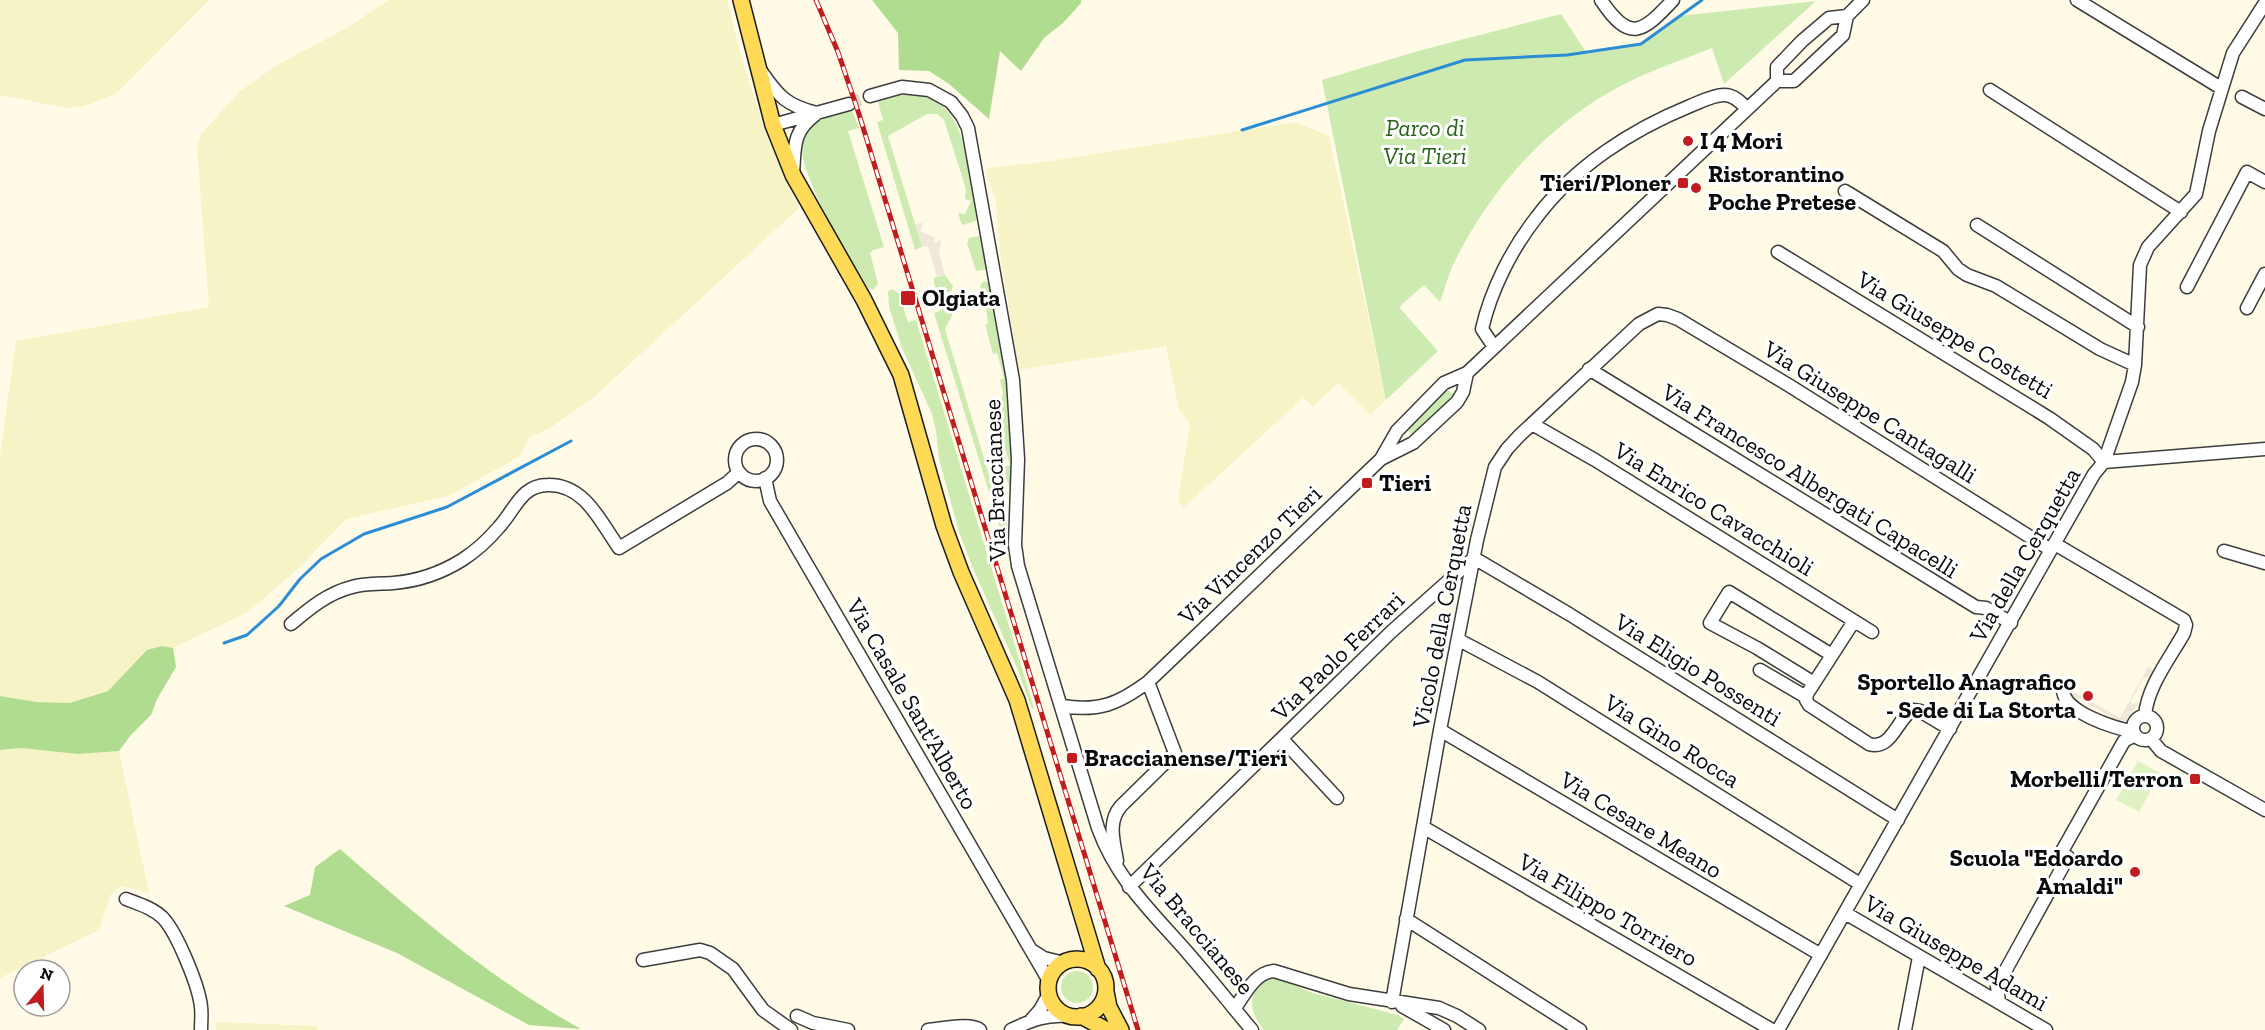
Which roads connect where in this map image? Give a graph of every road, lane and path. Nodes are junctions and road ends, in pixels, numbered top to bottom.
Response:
1 (741, 0) edge
2 (1601, 0) edge
3 (1673, 0) edge
4 (1863, 0) edge
5 (2077, 0) edge
6 (2265, 3) edge
7 (1847, 16) junction
8 (1827, 20) junction
9 (1843, 35) junction
10 (1781, 63) junction
11 (758, 67) junction
12 (1796, 79) junction
13 (1777, 81) junction
14 (2221, 88) junction
15 (1990, 90) dead end
16 (870, 96) tunnel mouth
17 (2242, 97) dead end
18 (849, 104) tunnel mouth
19 (1748, 109) junction
20 (2265, 110) edge
21 (818, 113) junction
22 (773, 125) junction
23 (793, 175) junction
24 (2265, 182) edge
25 (1845, 191) dead end
26 (2181, 212) junction
27 (1977, 225) dead end
28 (1778, 252) dead end
29 (2265, 273) edge
30 (2187, 287) dead end
31 (2247, 308) dead end
32 (1664, 314) joint
33 (2138, 327) junction
34 (1494, 346) junction
35 (2135, 365) junction
36 (1589, 369) junction
37 (1467, 373) junction
38 (1444, 383) junction
39 (1457, 402) junction
40 (1532, 424) junction
41 (1402, 425) junction
42 (1414, 442) junction
43 (2265, 449) edge
44 (1381, 459) junction
45 (2104, 462) junction
46 (739, 472) junction
47 (765, 478) junction
48 (2053, 547) junction
49 (2224, 551) dead end
50 (1474, 558) junction
51 (2265, 563) edge
52 (1854, 621) junction
53 (2011, 623) junction
54 (291, 624) dead end
55 (1872, 632) dead end
56 (1459, 640) junction
57 (1832, 655) junction
58 (1760, 670) dead end
59 (1148, 682) junction
60 (1814, 683) junction
61 (2063, 689) dead end
62 (1806, 697) junction
63 (1062, 706) junction
64 (2145, 716) junction
65 (1950, 729) junction
66 (1440, 730) junction
67 (2134, 733) junction
68 (1282, 739) junction
69 (2151, 739) junction
70 (1337, 798) dead end
71 (2265, 810) edge
72 (1898, 820) junction
73 (1423, 827) junction
74 (1118, 872) junction
75 (1860, 884) junction
76 (1129, 887) junction
77 (126, 899) dead end
78 (1845, 913) junction
79 (1406, 919) junction
80 (1085, 926) junction
81 (1030, 948) junction
82 (1821, 955) junction
83 (1919, 957) junction
84 (643, 960) dead end
85 (1067, 961) junction
86 (1098, 969) junction
87 (1049, 988) junction
88 (1106, 992) junction
89 (1392, 1002) junction
90 (1999, 1002) junction
91 (1235, 1008) junction
92 (797, 1016) dead end
93 (1075, 1016) junction
94 (1032, 1019) junction
95 (201, 1030) edge
96 (791, 1030) edge
97 (848, 1030) edge
98 (928, 1030) edge
99 (980, 1030) edge
100 (1011, 1030) edge
101 (1107, 1030) edge
102 (1121, 1030) edge
103 (1252, 1030) edge
104 (1444, 1030) edge
105 (1479, 1030) edge
106 (1580, 1030) edge
107 (1772, 1030) edge
108 (1778, 1030) edge
109 (1905, 1030) edge
110 (2046, 1030) edge

1 - 11 main road
2 - 3 street
4 - 7 street
5 - 14 street
6 - 14 street
7 - 8 street
7 - 9 street
8 - 9 street
8 - 10 street
9 - 12 street
10 - 12 street
10 - 13 street
11 - 21 street
11 - 22 main road
12 - 13 street
13 - 19 street, Via Vincenzo Tieri
14 - 26 street
15 - 26 street
16 - 63 street, Via Braccianese
17 - 20 street
18 - 21 street
19 - 34 street, Via Vincenzo Tieri
19 - 34 street
21 - 22 street
21 - 23 street
22 - 23 main road
23 - 80 main road
24 - 30 street
25 - 35 street
26 - 33 street
27 - 33 street
28 - 45 street, Via Giuseppe Costetti
29 - 31 street
32 - 36 street, Vicolo della Cerquetta
32 - 48 street, Via Giuseppe Cantagalli
33 - 35 street
34 - 37 street, Via Vincenzo Tieri
35 - 45 street
36 - 40 street, Vicolo della Cerquetta
36 - 53 street, Via Francesco Albergati Capacelli
37 - 38 street, Via Vincenzo Tieri
37 - 39 street, Via Vincenzo Tieri
38 - 39 street
38 - 41 street, Via Vincenzo Tieri
39 - 42 street, Via Vincenzo Tieri
40 - 50 street, Vicolo della Cerquetta
40 - 52 street, Via Enrico Cavacchioli
41 - 42 street
41 - 44 street, Via Vincenzo Tieri
42 - 44 street, Via Vincenzo Tieri
43 - 45 street, Via della Cerquetta
44 - 59 street, Via Vincenzo Tieri
45 - 48 street, Via della Cerquetta
46 - 47 street
46 - 47 street
46 - 54 street
47 - 81 street, Via Casale Sant'Alberto
48 - 53 street, Via della Cerquetta
48 - 64 street, Via Giuseppe Cantagalli
49 - 51 street
50 - 56 street, Vicolo della Cerquetta
50 - 68 street, Via Paolo Ferrari
50 - 72 street, Via Eligio Possenti
52 - 55 street, Via Enrico Cavacchioli
52 - 57 street
53 - 65 street, Via della Cerquetta
56 - 66 street, Vicolo della Cerquetta
56 - 75 street, Via Gino Rocca
57 - 60 street
57 - 60 street
58 - 62 street
59 - 63 street, Via Vincenzo Tieri
59 - 74 street
60 - 62 street
61 - 67 street
62 - 65 street
63 - 74 street, Via Braccianese
64 - 67 street
64 - 69 street
65 - 72 street, Via della Cerquetta
66 - 73 street, Vicolo della Cerquetta
66 - 82 street, Via Cesare Meano
67 - 69 street
67 - 90 street
68 - 70 street
68 - 76 street, Via Paolo Ferrari
69 - 71 street
72 - 75 street, Via della Cerquetta
73 - 79 street, Vicolo della Cerquetta
73 - 107 street, Via Filippo Torriero
74 - 76 street, Via Braccianese
75 - 78 street, Via della Cerquetta
76 - 91 street, Via Braccianese
77 - 95 street
78 - 82 street, Via della Cerquetta
78 - 83 street, Via Giuseppe Adami
79 - 89 street, Vicolo della Cerquetta
79 - 106 street
80 - 85 main road
80 - 86 main road
81 - 85 street
81 - 87 street, Via Casale Sant'Alberto
82 - 108 street, Via della Cerquetta
83 - 90 street, Via Giuseppe Adami
83 - 109 street
84 - 96 street
85 - 86 main road
85 - 87 main road
86 - 88 main road
87 - 93 main road
87 - 94 street
88 - 93 main road
88 - 102 main road
89 - 91 street
89 - 104 street
89 - 105 street
90 - 110 street, Via Giuseppe Adami
91 - 103 street, Via Braccianese
92 - 97 street
93 - 94 street
93 - 101 main road
94 - 100 street
98 - 99 street

